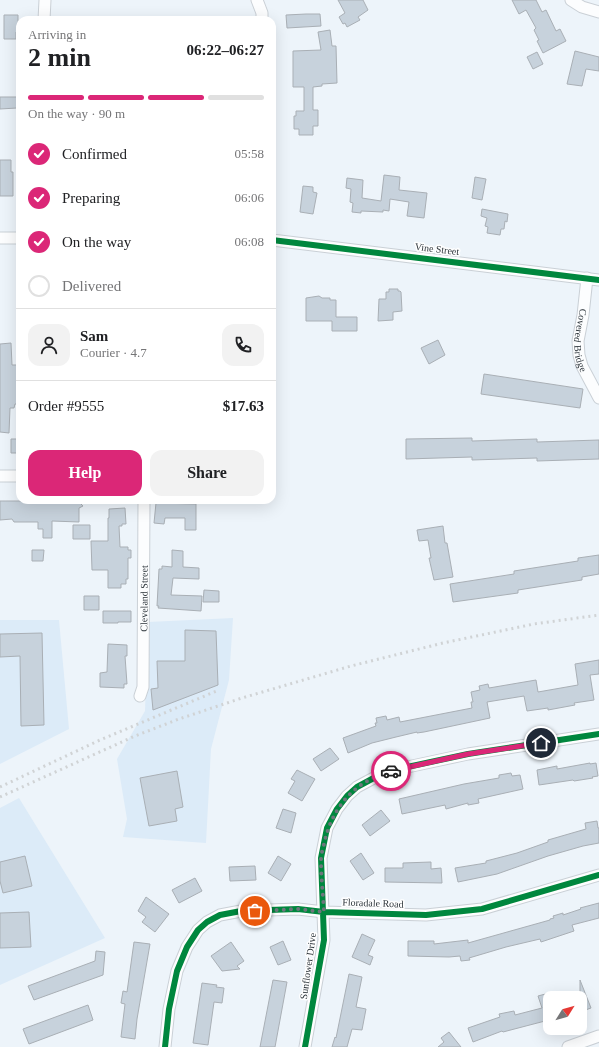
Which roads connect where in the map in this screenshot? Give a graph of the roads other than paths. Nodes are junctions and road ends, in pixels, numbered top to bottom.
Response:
1 (45, 0) edge
2 (257, 0) edge
3 (572, 0) edge
4 (599, 12) edge
5 (44, 16) edge
6 (262, 16) edge
7 (0, 238) edge
8 (16, 238) edge
9 (276, 240) edge
10 (587, 278) junction
11 (599, 280) edge
12 (599, 398) edge
13 (0, 476) edge
14 (16, 476) edge
15 (144, 504) edge
16 (140, 696) dead end
17 (599, 734) edge
18 (599, 875) edge
19 (324, 912) junction
20 (599, 1036) edge
21 (165, 1047) edge
22 (305, 1047) edge
23 (568, 1047) edge

1 - 5 street
2 - 6 street
3 - 4 street
7 - 8 street
9 - 10 street, Vine Street
10 - 11 street, Vine Street
10 - 12 street, Covered Bridge
13 - 14 street
15 - 16 street, Cleveland Street
17 - 19 street, Sunflower Drive
18 - 19 street, Floradale Road
19 - 21 street, Floradale Road
19 - 22 street, Sunflower Drive
20 - 23 street

